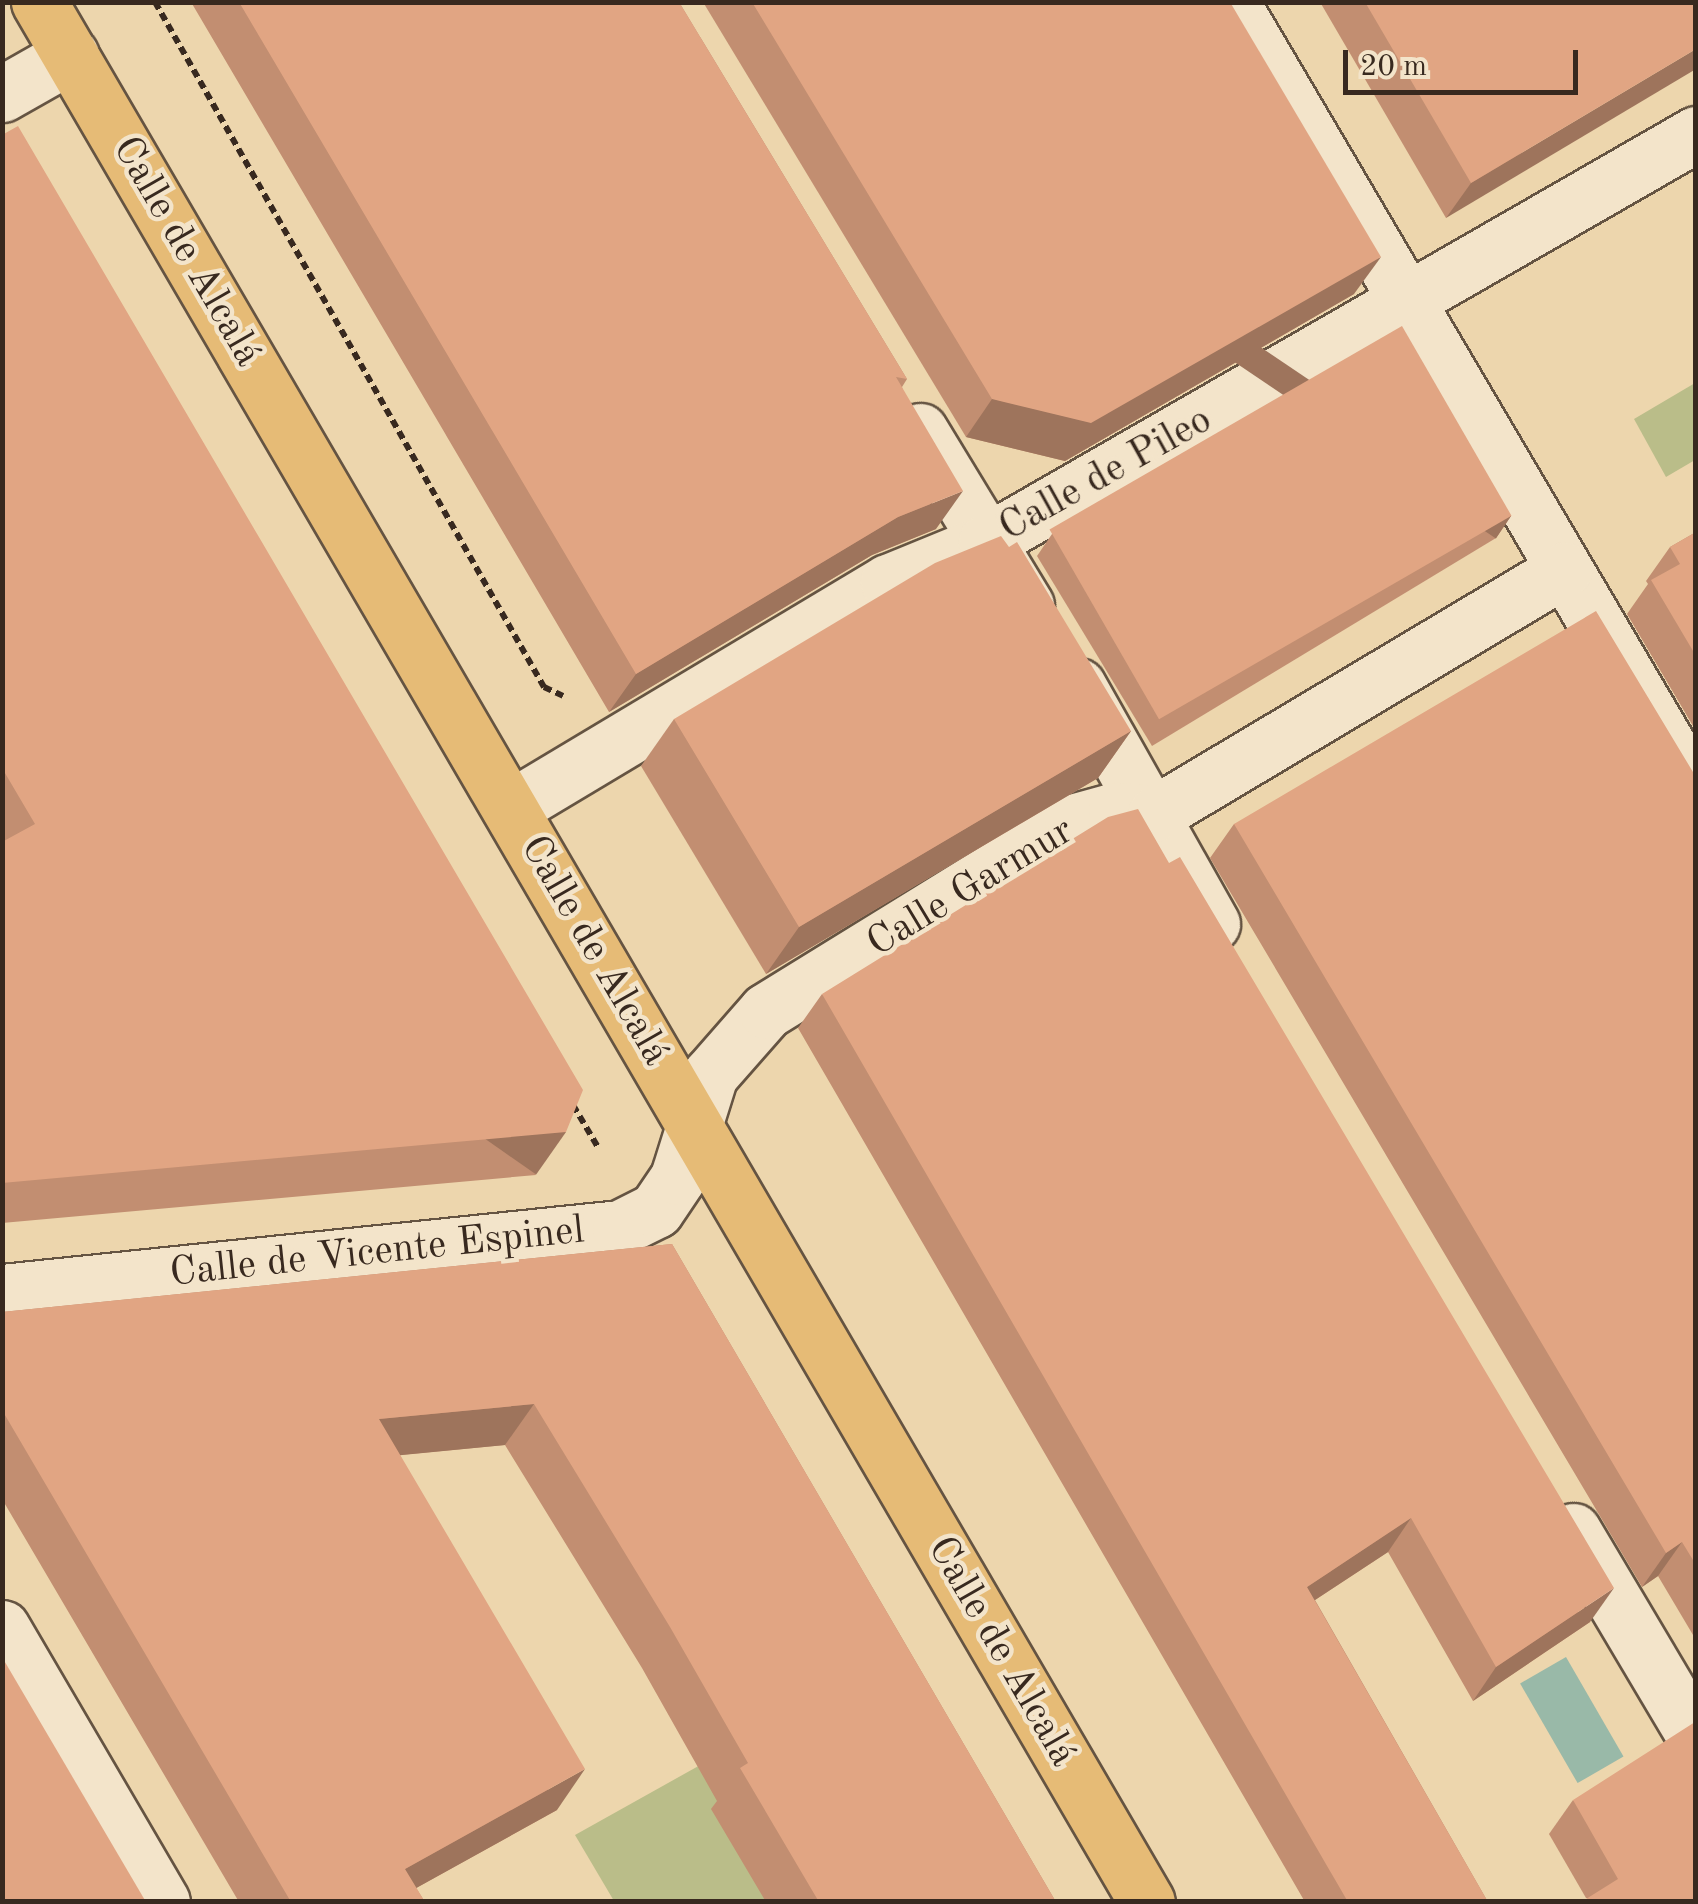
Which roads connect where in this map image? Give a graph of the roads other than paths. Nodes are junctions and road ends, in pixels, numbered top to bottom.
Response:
1 (39, 2) edge
2 (1231, 2) edge
3 (70, 54) junction
4 (2, 94) edge
5 (1696, 134) edge
6 (1409, 306) junction
7 (890, 380) edge
8 (986, 542) junction
9 (1564, 570) junction
10 (1696, 793) edge
11 (512, 807) junction
12 (1156, 814) junction
13 (1244, 978) edge
14 (693, 1128) junction
15 (2, 1292) edge
16 (1545, 1485) edge
17 (2, 1628) edge
18 (1696, 1738) edge
19 (162, 1902) edge
20 (1146, 1902) edge

1 - 3 main road, Calle de Alcalá
2 - 6 street
3 - 4 street
3 - 11 main road, Calle de Alcalá
5 - 6 street, Calle de Pileo
6 - 8 street, Calle de Pileo
6 - 9 street
7 - 8 street
8 - 11 street, Calle de Pileo
8 - 12 street
9 - 10 street
9 - 12 street
11 - 14 main road, Calle de Alcalá
12 - 13 street
12 - 14 street, Calle Garmur
14 - 15 street, Calle de Vicente Espinel
14 - 20 main road, Calle de Alcalá
16 - 18 street
17 - 19 street

